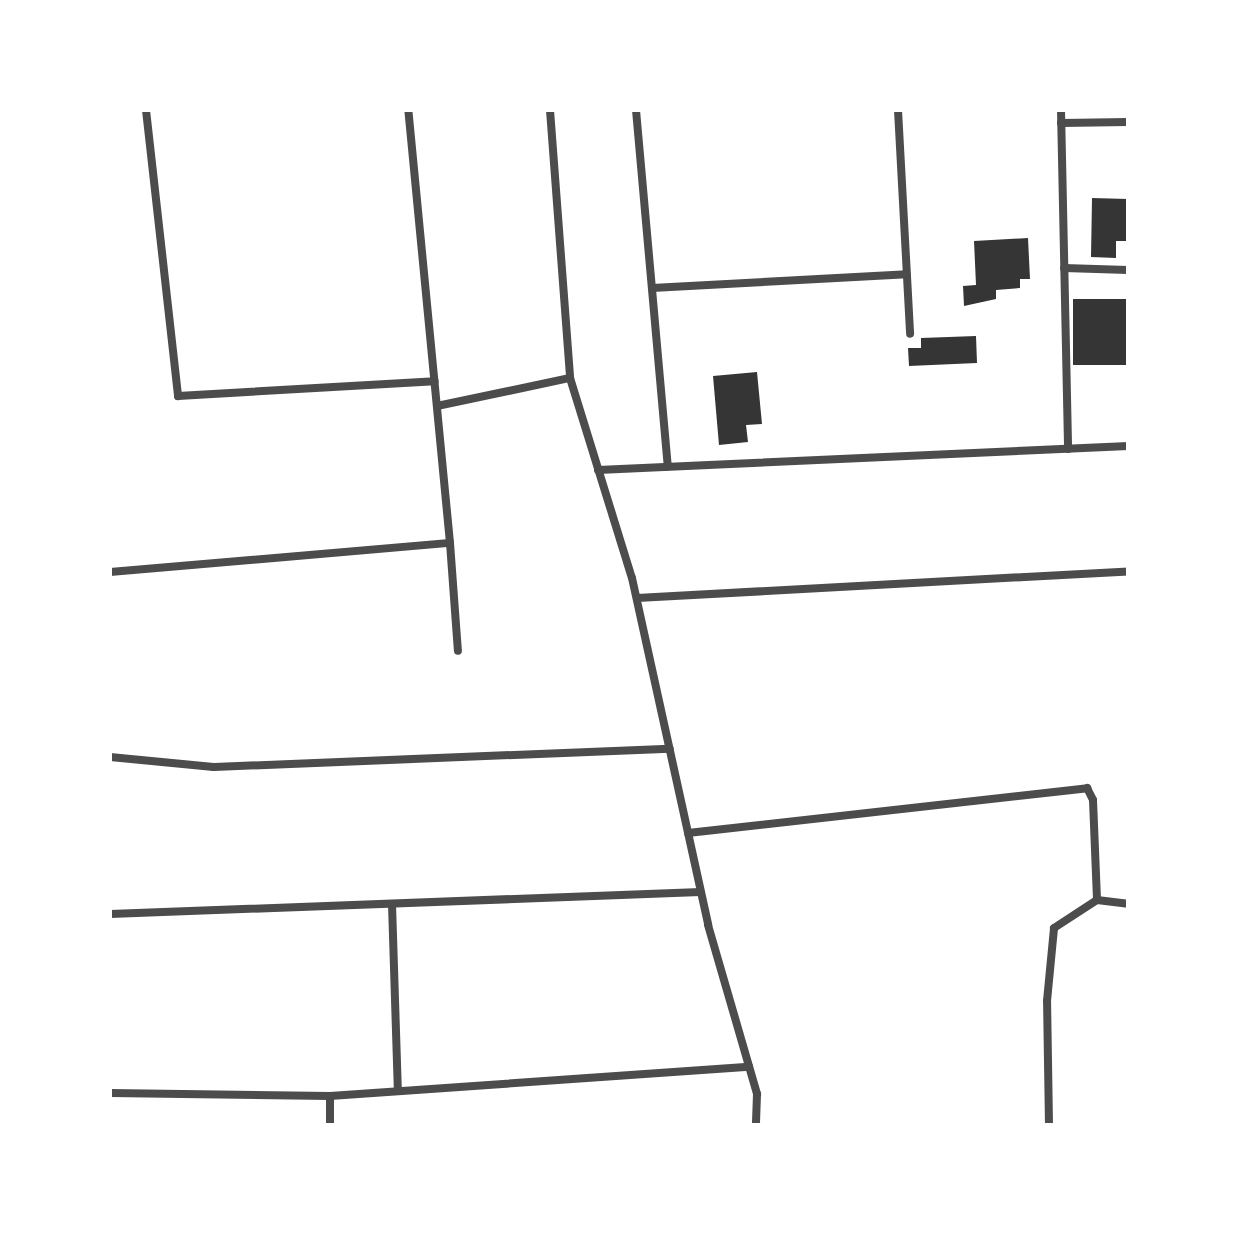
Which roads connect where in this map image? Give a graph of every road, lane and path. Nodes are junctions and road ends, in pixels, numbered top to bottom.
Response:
1 (146, 110) edge
2 (408, 110) edge
3 (550, 110) edge
4 (636, 110) edge
5 (898, 110) edge
6 (1061, 110) edge
7 (1128, 122) edge
8 (1061, 123) junction
9 (1064, 268) junction
10 (1128, 270) edge
11 (907, 274) junction
12 (652, 288) junction
13 (910, 334) dead end
14 (570, 378) junction
15 (435, 381) junction
16 (437, 406) junction
17 (1128, 446) edge
18 (1068, 449) junction
19 (668, 467) junction
20 (598, 470) junction
21 (450, 543) junction
22 (1128, 571) edge
23 (110, 572) edge
24 (637, 598) junction
25 (458, 651) dead end
26 (670, 749) junction
27 (110, 757) edge
28 (688, 833) junction
29 (701, 892) junction
30 (1097, 900) junction
31 (392, 904) junction
32 (1128, 904) edge
33 (110, 914) edge
34 (749, 1067) junction
35 (398, 1091) junction
36 (110, 1093) edge
37 (330, 1096) junction
38 (330, 1125) edge
39 (756, 1125) edge
40 (1049, 1125) edge

1 - 15 street
2 - 15 street
3 - 14 street
4 - 12 street
5 - 11 street
6 - 8 street
7 - 8 street
8 - 9 street
9 - 10 street
9 - 18 street
11 - 12 street
11 - 13 street
12 - 19 street
14 - 16 street
14 - 20 street
15 - 16 street
16 - 21 street
17 - 18 street
18 - 19 street
19 - 20 street
20 - 24 street
21 - 23 street
21 - 25 street
22 - 24 street
24 - 26 street
26 - 27 street
26 - 28 street
28 - 29 street
28 - 30 street
29 - 31 street
29 - 34 street
30 - 32 street
30 - 40 street
31 - 33 street
31 - 35 street
34 - 35 street
34 - 39 street
35 - 37 street
36 - 37 street
37 - 38 street

